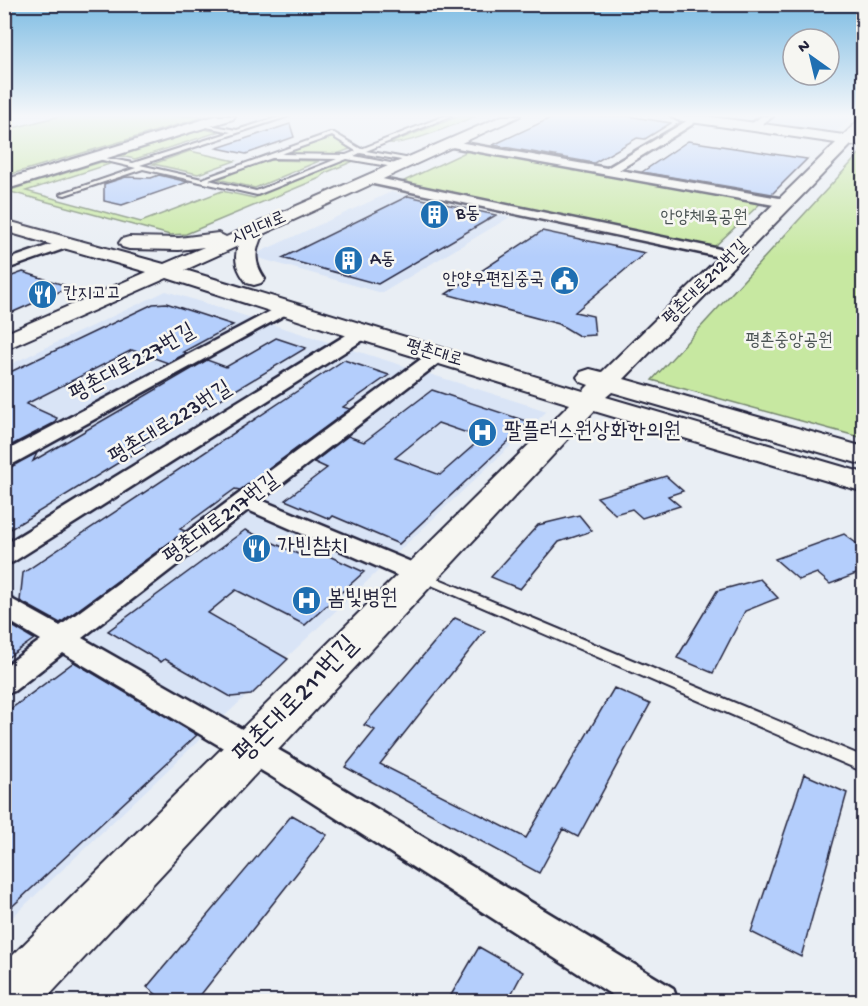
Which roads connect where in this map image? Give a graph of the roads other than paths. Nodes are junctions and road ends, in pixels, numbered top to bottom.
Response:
1 (76, 163) edge
2 (124, 163) edge
3 (139, 163) edge
4 (252, 163) edge
5 (335, 163) edge
6 (405, 163) edge
7 (558, 163) edge
8 (621, 163) edge
9 (830, 163) edge
10 (133, 165) junction
11 (142, 167) junction
12 (608, 172) junction
13 (368, 180) junction
14 (202, 181) junction
15 (4, 185) edge
16 (63, 194) dead end
17 (785, 203) junction
18 (4, 208) edge
19 (4, 225) edge
20 (257, 230) junction
21 (67, 243) junction
22 (129, 243) junction
23 (105, 253) junction
24 (734, 256) junction
25 (190, 261) junction
26 (4, 266) edge
27 (167, 271) junction
28 (254, 279) junction
29 (230, 291) junction
30 (102, 300) junction
31 (284, 309) junction
32 (362, 333) junction
33 (4, 343) edge
34 (438, 356) junction
35 (598, 391) junction
36 (864, 456) edge
37 (4, 462) edge
38 (864, 483) edge
39 (247, 502) junction
40 (4, 556) edge
41 (419, 575) junction
42 (4, 606) edge
43 (63, 639) junction
44 (4, 683) edge
45 (252, 749) junction
46 (864, 765) edge
47 (5, 1002) edge
48 (659, 1002) edge

1 - 15 street
2 - 10 lane
3 - 10 lane
4 - 14 lane
5 - 14 lane
6 - 13 street, 시민대로
7 - 12 street
8 - 12 street
9 - 17 street, 평촌대로212번길
10 - 11 lane
11 - 14 lane
11 - 16 lane
12 - 17 street
13 - 20 street, 시민대로
13 - 24 street
17 - 24 street, 평촌대로212번길
18 - 22 street, 평촌대로
19 - 21 street, 평촌대로
20 - 22 street
20 - 25 street, 시민대로
20 - 28 street
21 - 23 street, 평촌대로
21 - 26 street
22 - 25 street, 평촌대로
23 - 27 street, 평촌대로
23 - 30 street
24 - 35 street, 평촌대로212번길
25 - 27 street, 시민대로
25 - 28 street, 평촌대로
27 - 29 street, 평촌대로
27 - 30 street, 시민대로
28 - 35 street, 평촌대로
29 - 30 street
29 - 31 street, 평촌대로
30 - 33 street, 시민대로
31 - 32 street, 평촌대로
31 - 37 street, 평촌대로227번길
32 - 34 street, 평촌대로
32 - 40 street, 평촌대로223번길
34 - 35 street, 평촌대로
34 - 39 street, 평촌대로217번길
35 - 36 street, 평촌대로
35 - 38 street, 평촌대로
35 - 41 street, 평촌대로211번길
39 - 41 street
39 - 43 street, 평촌대로217번길
41 - 45 street, 평촌대로211번길
41 - 46 lane
42 - 43 street
43 - 44 street, 평촌대로217번길
43 - 45 street
45 - 47 street, 평촌대로211번길
45 - 48 street

